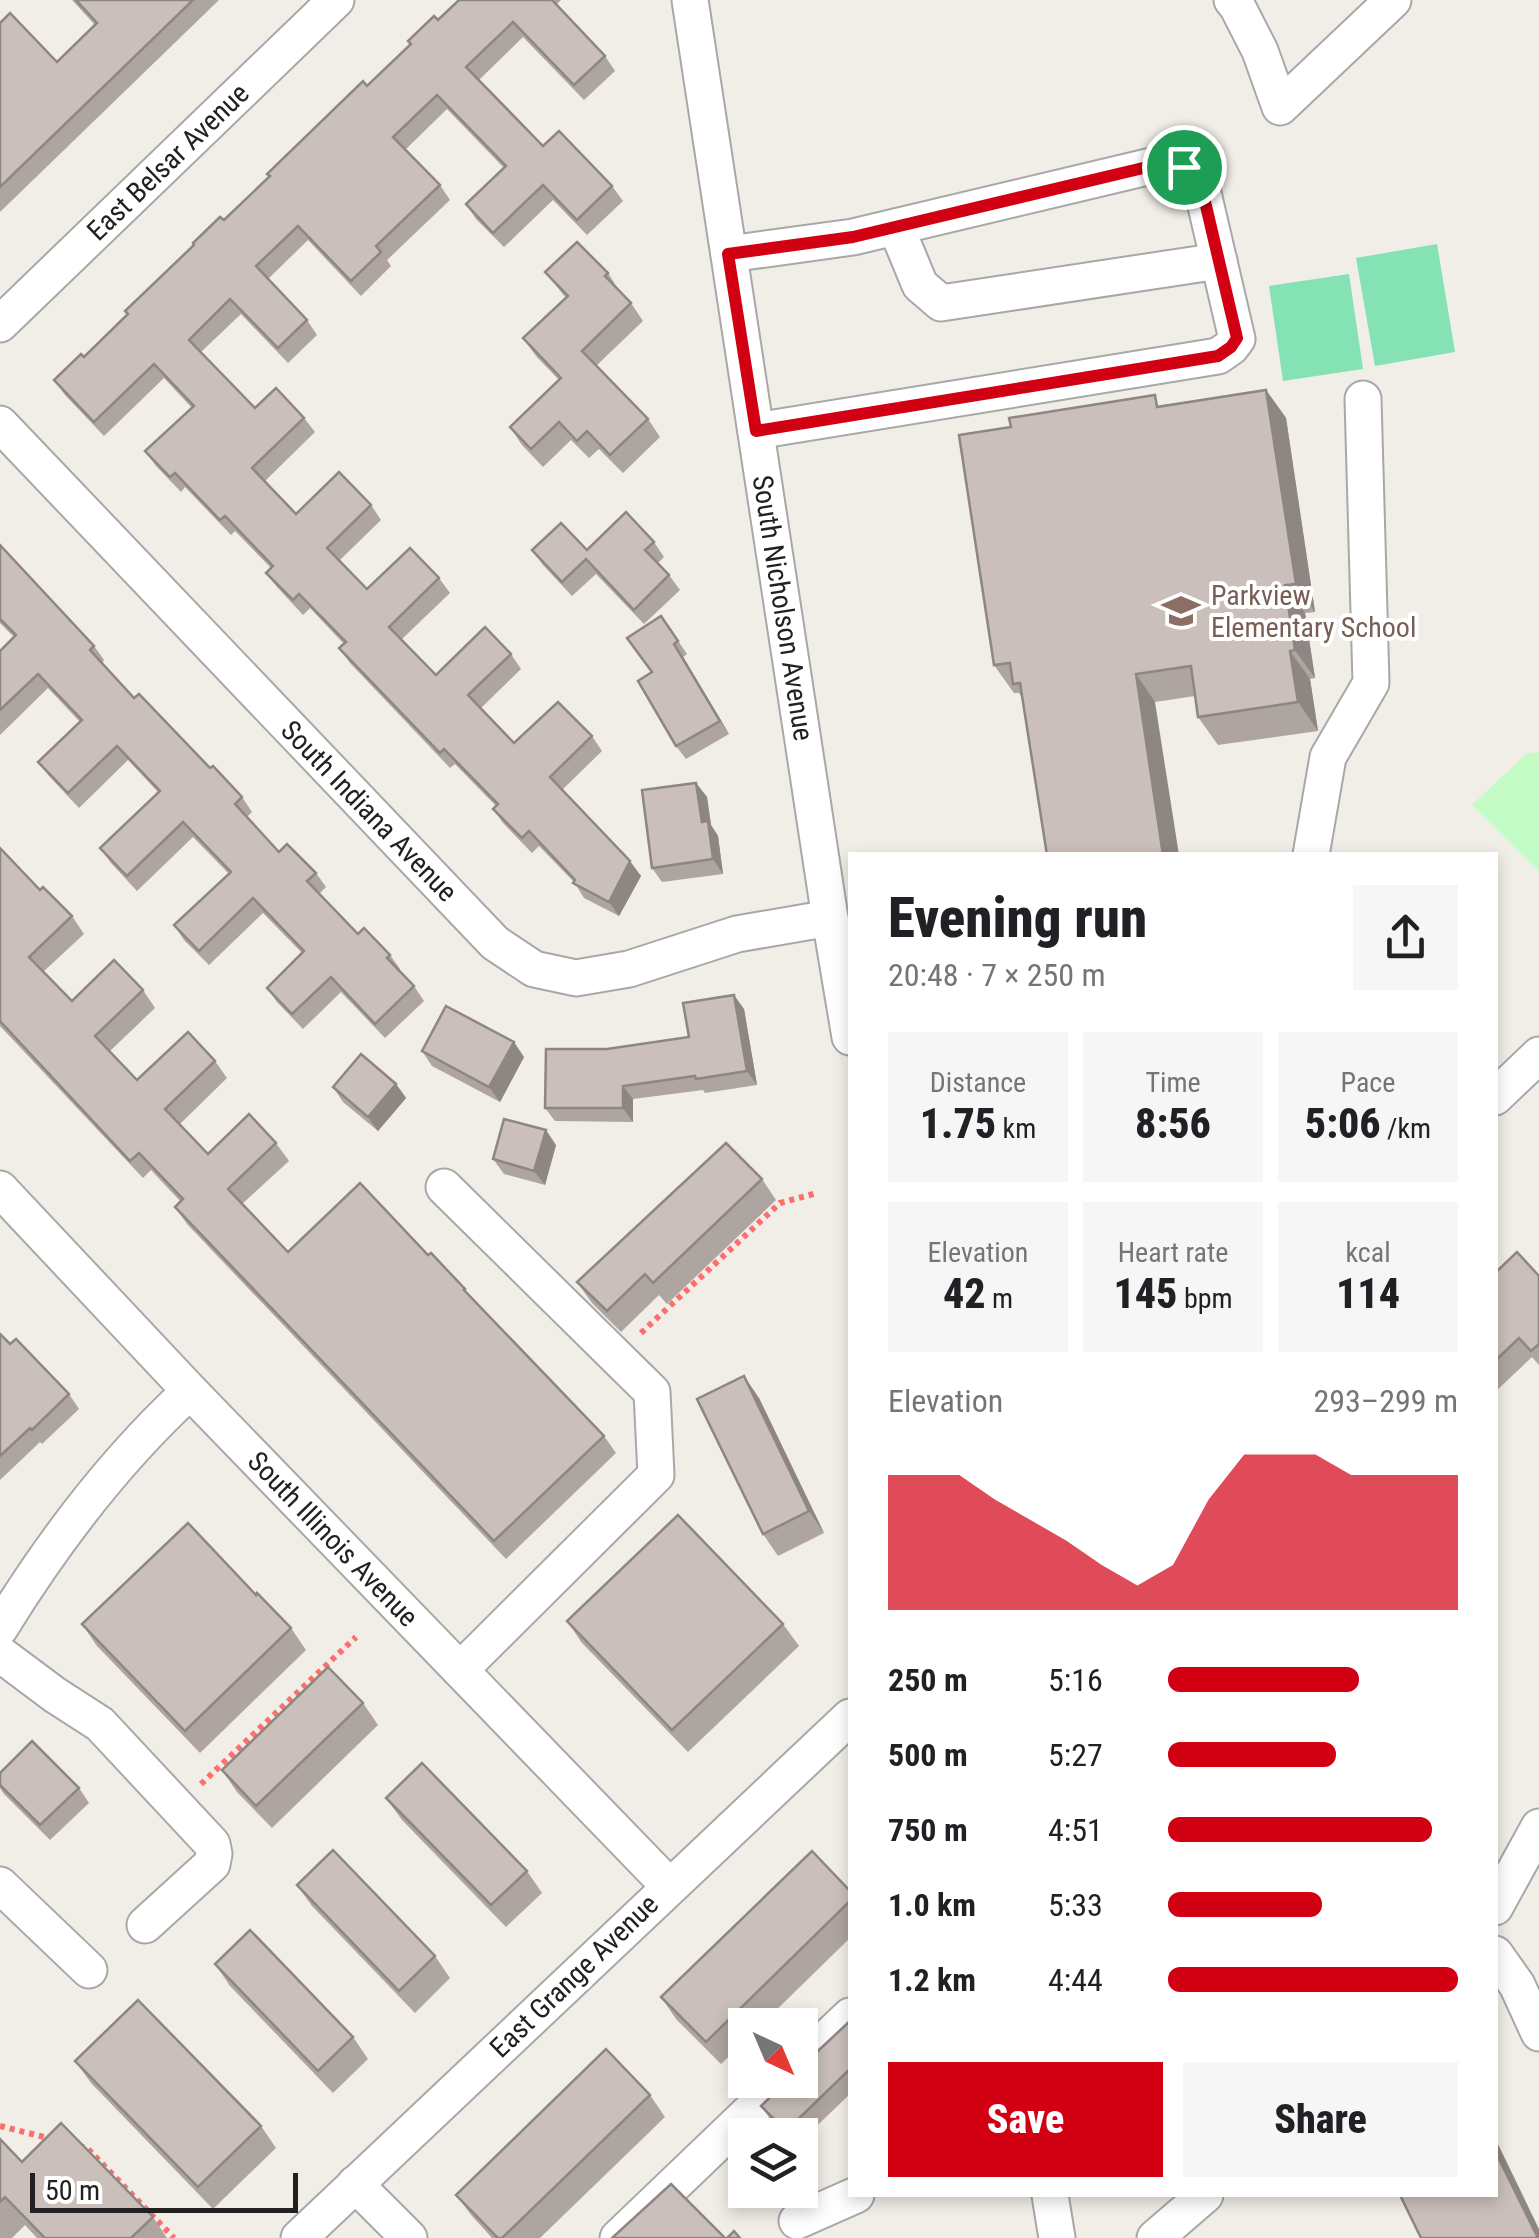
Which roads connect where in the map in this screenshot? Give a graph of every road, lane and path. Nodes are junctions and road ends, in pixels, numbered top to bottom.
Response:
1 (336, 0) edge
2 (690, 0) edge
3 (1393, 0) edge
4 (1237, 2) edge
5 (896, 227) junction
6 (728, 254) junction
7 (1219, 261) junction
8 (0, 324) edge
9 (1363, 399) dead end
10 (0, 424) edge
11 (756, 431) junction
12 (1312, 852) edge
13 (830, 918) junction
14 (848, 1025) edge
15 (1539, 1054) edge
16 (1498, 1094) edge
17 (444, 1188) dead end
18 (0, 1189) edge
19 (817, 1192) dead end
20 (616, 1357) junction
21 (190, 1391) junction
22 (0, 1628) edge
23 (356, 1638) dead end
24 (0, 1654) edge
25 (460, 1670) junction
26 (848, 1718) edge
27 (177, 1807) junction
28 (1539, 1826) edge
29 (0, 1884) edge
30 (669, 1886) junction
31 (1498, 1901) edge
32 (145, 1926) dead end
33 (1498, 1958) edge
34 (89, 1970) dead end
35 (848, 2018) edge
36 (1539, 2032) edge
37 (818, 2047) edge
38 (764, 2098) edge
39 (0, 2126) edge
40 (355, 2184) junction
41 (852, 2197) edge
42 (1050, 2197) edge
43 (1202, 2197) edge
44 (798, 2221) dead end
45 (174, 2238) edge
46 (299, 2238) edge
47 (410, 2238) edge
48 (618, 2238) edge
49 (1057, 2238) edge
50 (1155, 2238) edge

1 - 8 street, East Belsar Avenue
2 - 6 street, South Nicholson Avenue
3 - 4 street
5 - 6 street
5 - 7 street
5 - 7 street
6 - 11 street, South Nicholson Avenue
7 - 11 street
9 - 12 street
10 - 13 street, South Indiana Avenue
11 - 13 street, South Nicholson Avenue
13 - 14 street, South Nicholson Avenue
15 - 16 street
17 - 20 street
18 - 21 street, South Illinois Avenue
19 - 20 path
20 - 25 street
21 - 22 street
21 - 25 street, South Illinois Avenue
23 - 27 path
24 - 27 street
25 - 30 street, South Illinois Avenue
26 - 30 street, East Grange Avenue
27 - 32 street
28 - 31 street
29 - 34 street
30 - 40 street, East Grange Avenue
33 - 36 street
35 - 37 street
38 - 48 street
39 - 45 path
40 - 46 street, East Grange Avenue
40 - 47 street
41 - 44 street
42 - 49 street
43 - 50 street

